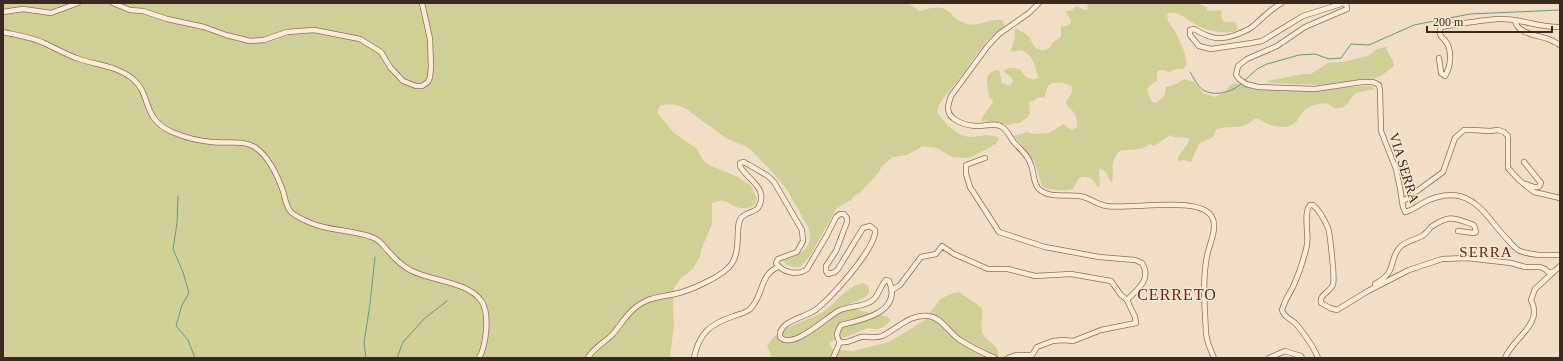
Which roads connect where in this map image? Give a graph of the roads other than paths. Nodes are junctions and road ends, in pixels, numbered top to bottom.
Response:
1 (78, 3) edge
2 (113, 3) edge
3 (422, 3) edge
4 (1039, 3) edge
5 (1282, 3) edge
6 (1345, 3) edge
7 (3, 12) edge
8 (1515, 21) junction
9 (1560, 27) edge
10 (3, 32) edge
11 (1560, 45) edge
12 (1439, 58) dead end
13 (985, 158) dead end
14 (1524, 162) dead end
15 (1523, 183) junction
16 (1560, 198) edge
17 (1402, 202) junction
18 (1458, 230) dead end
19 (1560, 255) edge
20 (1560, 266) edge
21 (778, 267) junction
22 (1552, 272) junction
23 (892, 290) junction
24 (1356, 297) junction
25 (1127, 300) junction
26 (840, 342) junction
27 (479, 358) edge
28 (588, 358) edge
29 (694, 358) edge
30 (833, 358) edge
31 (995, 358) edge
32 (1008, 358) edge
33 (1214, 358) edge
34 (1269, 358) edge
35 (1302, 358) edge
36 (1318, 358) edge
37 (1504, 358) edge

1 - 7 street
2 - 3 street
4 - 33 street
5 - 6 street
6 - 17 street, VIA SERRA
8 - 9 street
8 - 11 street
8 - 12 street
10 - 27 street
13 - 25 street
14 - 15 street
15 - 16 street
15 - 17 street
17 - 19 street, VIA SERRA
18 - 24 street
20 - 22 street
21 - 23 street
21 - 28 street
21 - 29 street
22 - 24 street
22 - 37 street
23 - 25 street
23 - 26 street
24 - 36 street
25 - 32 street
26 - 30 street
26 - 31 street
34 - 35 street

